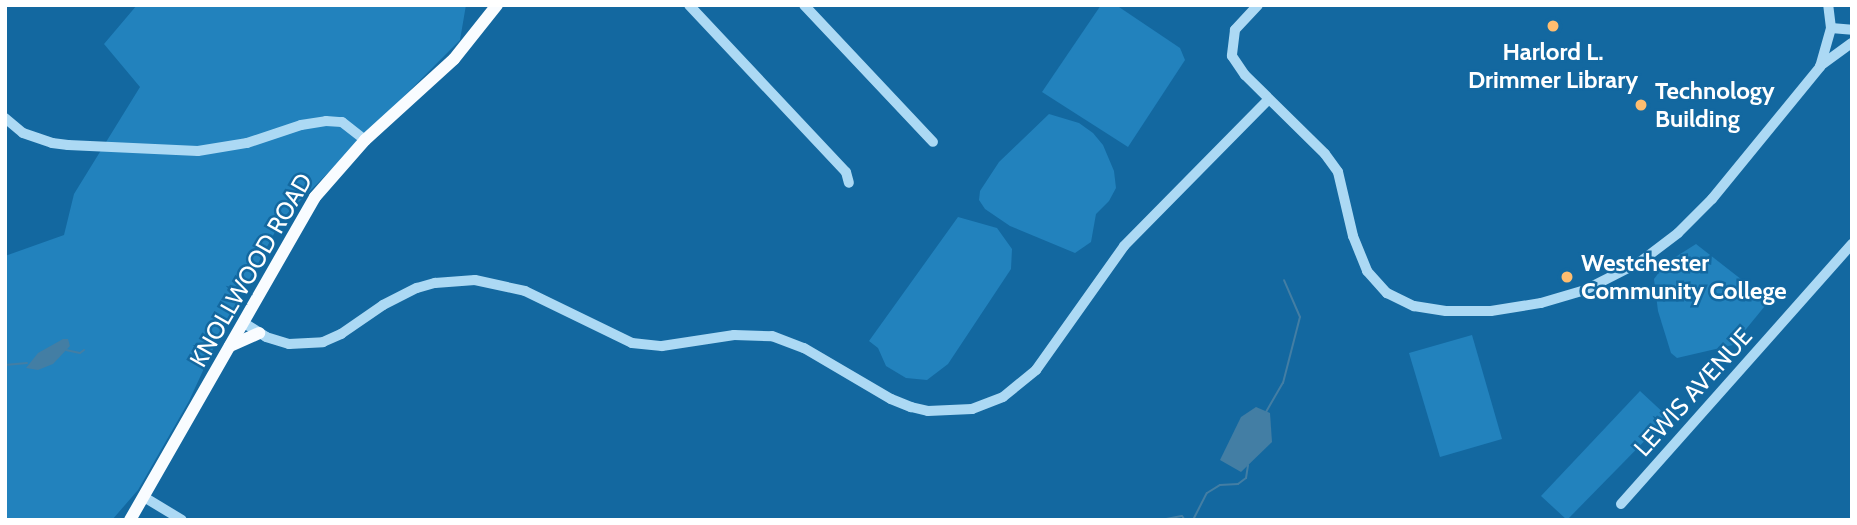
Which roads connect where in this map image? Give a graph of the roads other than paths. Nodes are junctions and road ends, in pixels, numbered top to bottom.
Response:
1 (497, 5) edge
2 (689, 5) edge
3 (804, 5) edge
4 (1258, 5) edge
5 (1828, 5) edge
6 (1831, 28) junction
7 (1852, 30) edge
8 (1852, 43) edge
9 (1819, 66) junction
10 (1269, 99) junction
11 (6, 120) edge
12 (365, 140) junction
13 (933, 142) dead end
14 (849, 183) dead end
15 (1852, 244) edge
16 (244, 323) junction
17 (259, 333) junction
18 (230, 346) junction
19 (144, 498) junction
20 (1621, 504) dead end
21 (130, 520) edge
22 (182, 520) edge

1 - 12 main road, KNOLLWOOD ROAD
2 - 14 street
3 - 13 street
4 - 10 street
5 - 6 street
6 - 7 street
6 - 9 street
8 - 9 street
9 - 10 street
10 - 17 street
11 - 12 street
12 - 16 main road, KNOLLWOOD ROAD
15 - 20 street, LEWIS AVENUE
16 - 17 street
16 - 18 main road, KNOLLWOOD ROAD
17 - 18 main road
18 - 19 main road, KNOLLWOOD ROAD
19 - 21 main road, KNOLLWOOD ROAD
19 - 22 street

